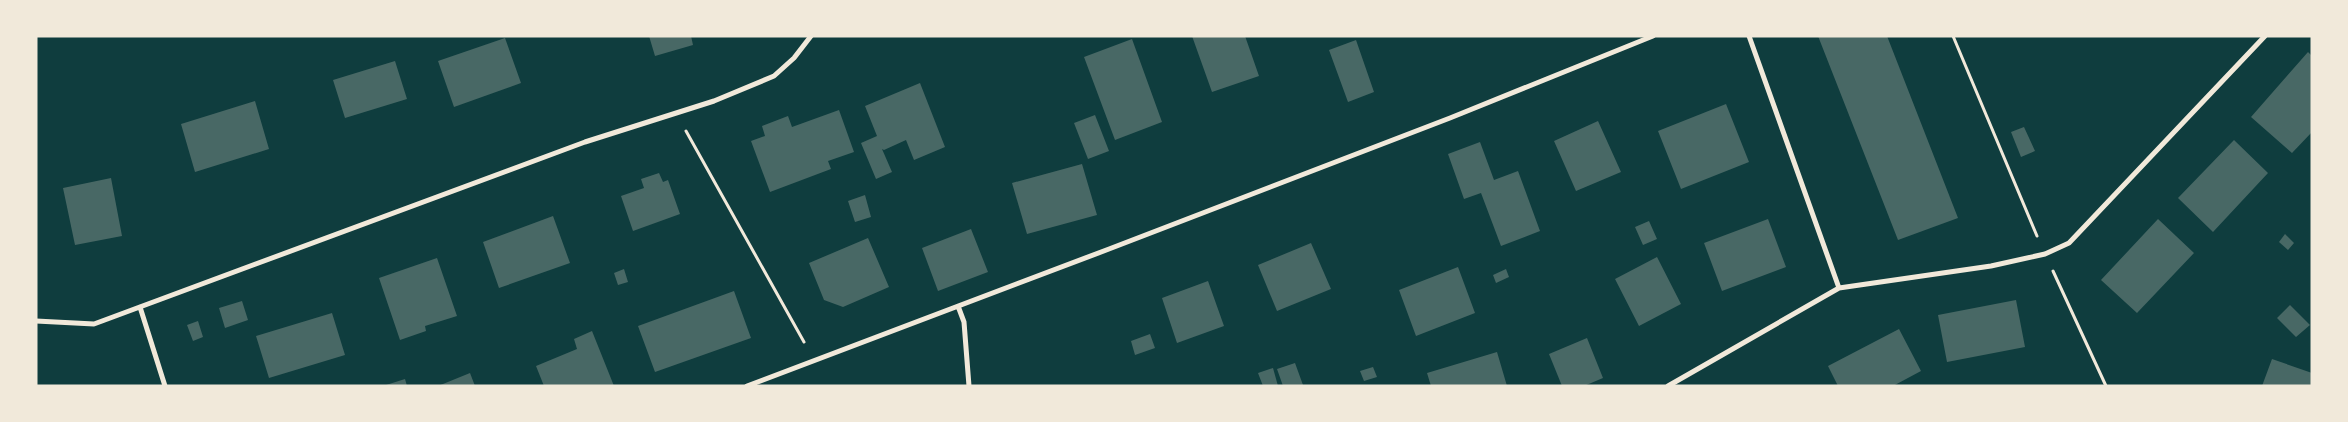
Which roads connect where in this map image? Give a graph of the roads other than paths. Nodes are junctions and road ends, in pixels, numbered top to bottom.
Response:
1 (811, 36) edge
2 (1653, 36) edge
3 (1748, 36) edge
4 (2265, 36) edge
5 (1839, 288) junction
6 (958, 306) junction
7 (140, 307) junction
8 (36, 321) edge
9 (165, 386) edge
10 (747, 386) edge
11 (969, 386) edge
12 (1668, 386) edge

1 - 7 street
2 - 6 street
3 - 5 street
4 - 5 street
5 - 12 street
6 - 10 street
6 - 11 street
7 - 8 street
7 - 9 street

